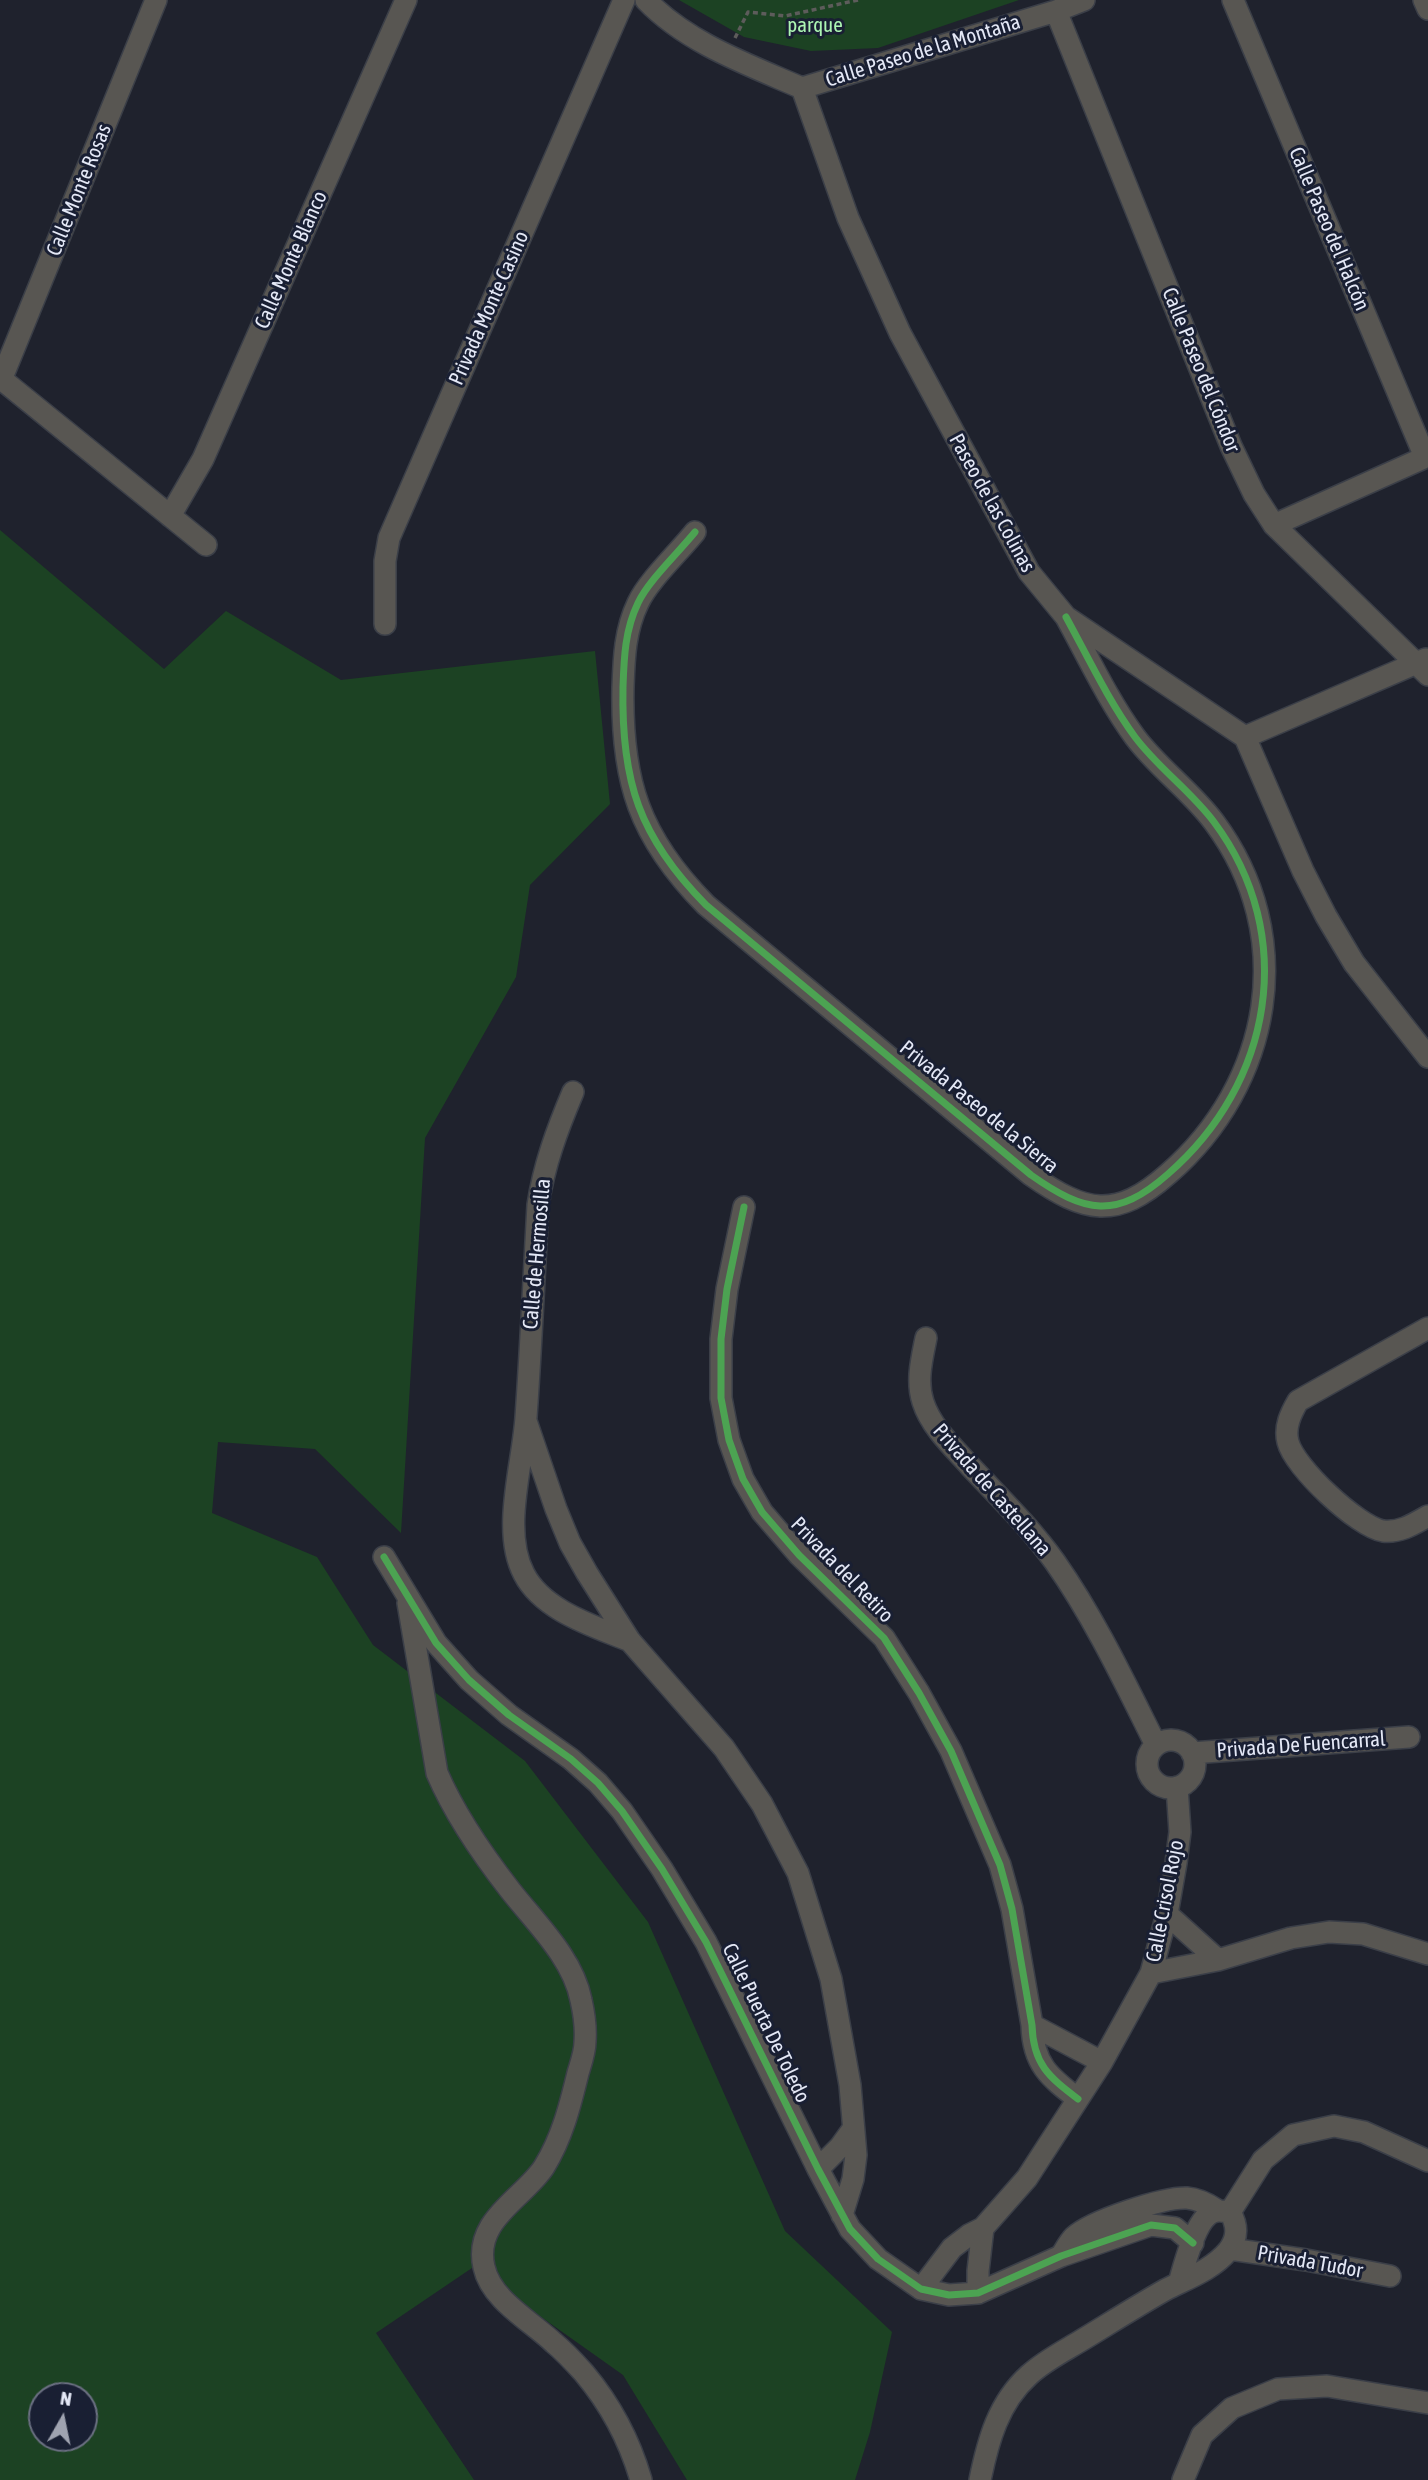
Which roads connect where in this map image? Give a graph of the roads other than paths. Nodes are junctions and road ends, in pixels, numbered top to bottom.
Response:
1 (156, 0) edge
2 (406, 0) edge
3 (624, 0) edge
4 (646, 0) edge
5 (1084, 0) edge
6 (1233, 0) edge
7 (1424, 0) edge
8 (1428, 9) edge
9 (1056, 11) junction
10 (802, 88) junction
11 (1, 379) edge
12 (1427, 457) edge
13 (170, 516) junction
14 (1274, 525) junction
15 (695, 532) dead end
16 (206, 545) dead end
17 (1066, 617) junction
18 (385, 624) dead end
19 (1424, 666) edge
20 (1245, 737) junction
21 (1428, 1057) edge
22 (573, 1092) dead end
23 (744, 1208) dead end
24 (1428, 1328) edge
25 (926, 1338) dead end
26 (526, 1420) junction
27 (1428, 1516) edge
28 (384, 1557) dead end
29 (407, 1594) junction
30 (630, 1641) junction
31 (1409, 1737) dead end
32 (1156, 1745) junction
33 (1192, 1753) junction
34 (1177, 1787) junction
35 (1167, 1914) junction
36 (1428, 1954) edge
37 (1218, 1960) junction
38 (1151, 1973) junction
39 (1032, 2025) junction
40 (1102, 2062) junction
41 (1078, 2099) junction
42 (853, 2129) junction
43 (1428, 2161) edge
44 (818, 2169) junction
45 (1223, 2211) junction
46 (842, 2215) junction
47 (984, 2228) junction
48 (1192, 2243) junction
49 (1230, 2249) junction
50 (1061, 2256) junction
51 (1390, 2276) dead end
52 (1179, 2283) junction
53 (921, 2289) junction
54 (978, 2293) junction
55 (1428, 2403) edge
56 (641, 2480) edge
57 (980, 2480) edge
58 (1183, 2480) edge

1 - 11 street, Calle Monte Rosas
2 - 13 street, Calle Monte Blanco
3 - 18 street, Privada Monte Casino
4 - 10 street
5 - 9 street, Calle Paseo de la Montaña
6 - 12 street, Calle Paseo del Halcón
7 - 8 street
9 - 10 street, Calle Paseo de la Montaña
9 - 14 street, Calle Paseo del Cóndor
10 - 17 street, Paseo de las Colinas
11 - 13 street
12 - 14 street
13 - 16 street
14 - 19 street, Calle Paseo del Cóndor
15 - 17 street, Privada Paseo de la Sierra
17 - 20 street, Paseo de las Colinas
19 - 20 street
20 - 21 street
22 - 26 street, Calle de Hermosilla
23 - 39 street, Privada del Retiro
24 - 27 street
25 - 32 street, Privada de Castellana
26 - 30 street, Calle de Hermosilla
26 - 30 street, Calle de Hermosilla
28 - 29 street, Calle Puerta De Toledo
29 - 44 street, Calle Puerta De Toledo
29 - 56 street
30 - 42 street
31 - 33 street, Privada De Fuencarral
32 - 33 street
32 - 34 street
33 - 34 street
34 - 35 street, Calle Crisol Rojo
35 - 37 street
35 - 38 street, Calle Crisol Rojo
36 - 37 street
37 - 38 street
38 - 40 street, Calle Crisol Rojo
39 - 40 street
39 - 41 street
40 - 41 street, Calle Crisol Rojo
41 - 47 street, Calle Crisol Rojo
42 - 44 street
42 - 46 street
43 - 45 street
44 - 46 street, Calle Puerta De Toledo
45 - 48 street
45 - 49 street
45 - 50 street, Calle Puerta De Toledo
46 - 53 street, Calle Puerta De Toledo
47 - 53 street
47 - 54 street
48 - 50 street, Calle Puerta De Toledo
48 - 52 street
49 - 51 street, Privada Tudor
49 - 52 street
50 - 54 street, Calle Puerta De Toledo
52 - 57 street
53 - 54 street, Calle Puerta De Toledo
55 - 58 street

